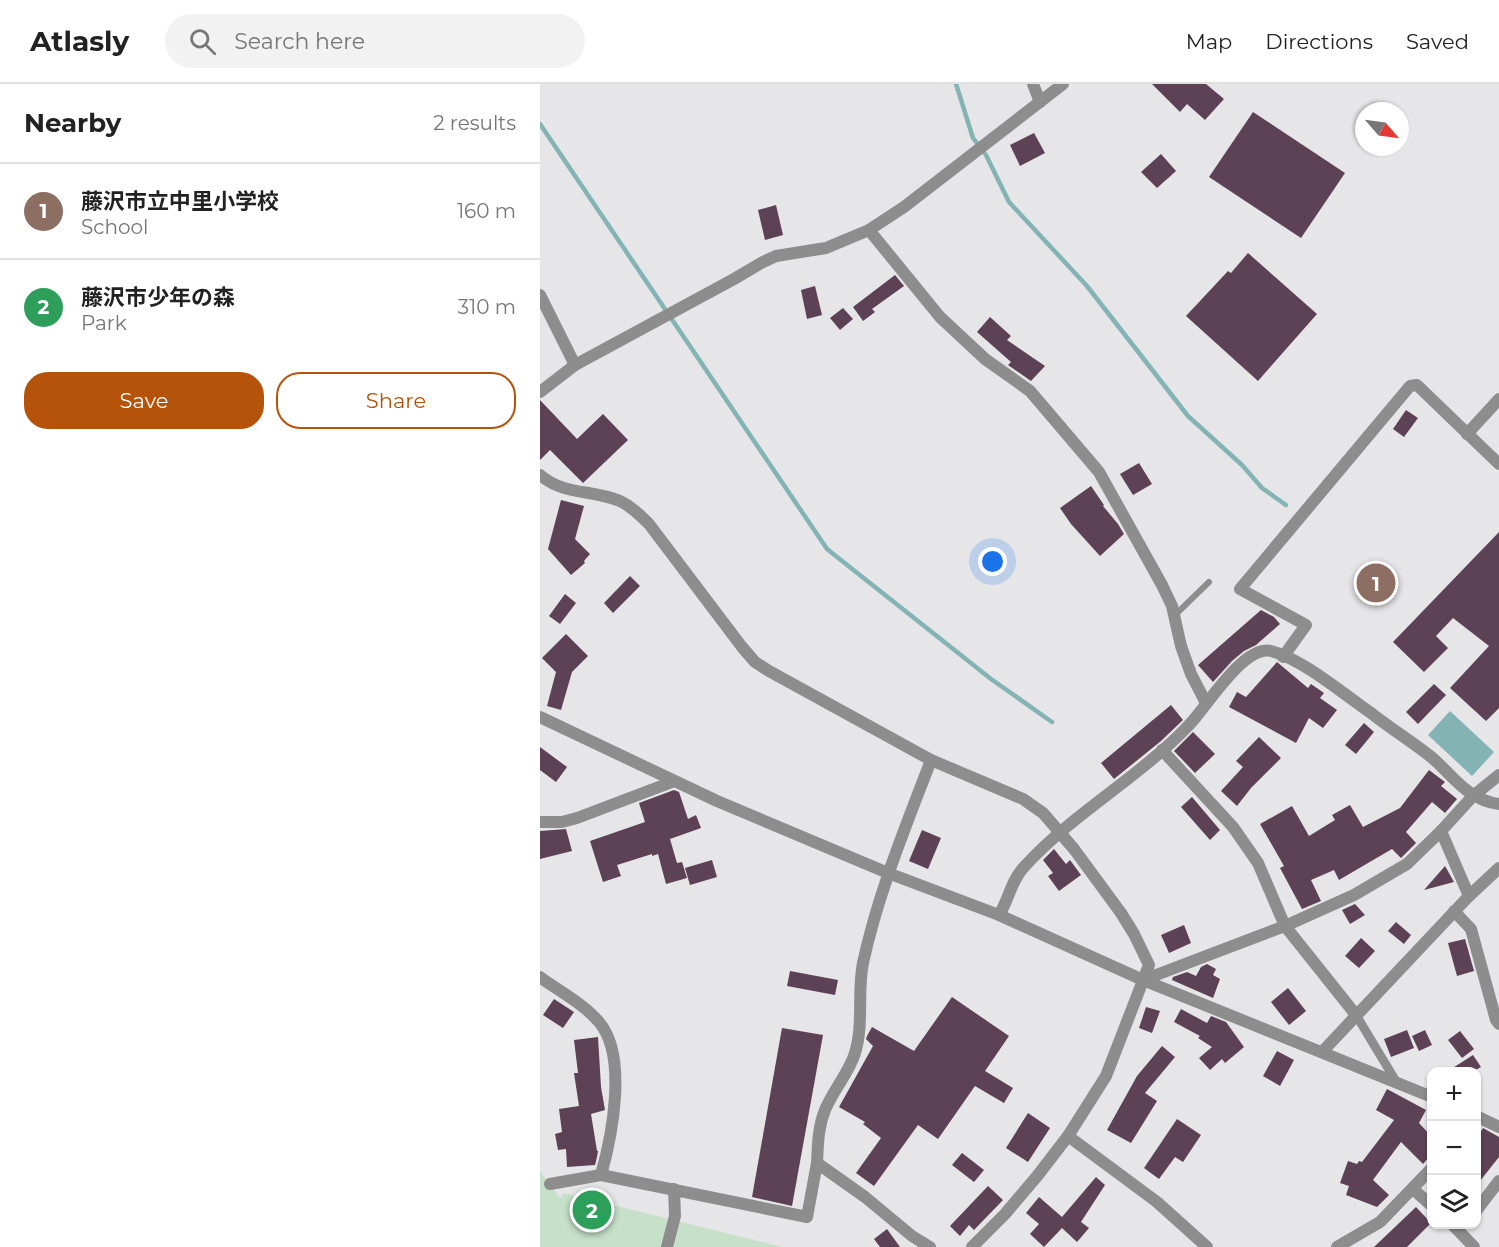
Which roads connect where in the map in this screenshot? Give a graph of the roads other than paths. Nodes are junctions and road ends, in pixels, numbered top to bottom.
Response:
1 (1033, 84) edge
2 (1063, 84) edge
3 (1040, 102) junction
4 (869, 230) junction
5 (540, 295) edge
6 (575, 365) junction
7 (540, 392) edge
8 (1499, 399) edge
9 (1467, 434) junction
10 (1499, 464) edge
11 (540, 476) edge
12 (1209, 582) dead end
13 (1174, 616) junction
14 (1283, 657) junction
15 (1206, 703) junction
16 (540, 717) edge
17 (1162, 750) junction
18 (931, 760) junction
19 (1499, 775) edge
20 (672, 782) junction
21 (1473, 796) junction
22 (1499, 804) edge
23 (540, 822) edge
24 (1441, 831) junction
25 (1061, 833) junction
26 (1499, 868) edge
27 (888, 873) junction
28 (1469, 896) junction
29 (1454, 911) junction
30 (999, 915) junction
31 (1285, 926) junction
32 (540, 977) edge
33 (1143, 980) junction
34 (1356, 1016) junction
35 (1499, 1024) edge
36 (1322, 1052) junction
37 (1397, 1083) junction
38 (1427, 1095) edge
39 (1481, 1119) edge
40 (1499, 1127) edge
41 (1068, 1136) junction
42 (817, 1163) junction
43 (1427, 1172) edge
44 (601, 1175) junction
45 (1499, 1181) edge
46 (550, 1184) dead end
47 (1413, 1188) junction
48 (674, 1189) junction
49 (1427, 1202) edge
50 (1481, 1204) edge
51 (1461, 1229) edge
52 (667, 1247) edge
53 (930, 1247) edge
54 (972, 1247) edge
55 (1207, 1247) edge
56 (1337, 1247) edge
57 (1474, 1247) edge

1 - 3 street
2 - 3 street
3 - 4 street
4 - 6 street
4 - 13 street
5 - 6 street
6 - 7 street
8 - 9 street
9 - 10 street
9 - 14 street
11 - 18 street
12 - 13 lane
13 - 15 street
14 - 15 street
14 - 21 street
15 - 17 street
16 - 20 street
17 - 25 street
17 - 31 street
18 - 25 street
18 - 27 street
19 - 21 street
20 - 23 street
20 - 27 street
21 - 22 street
21 - 24 street
24 - 28 street
24 - 31 street
25 - 30 street
25 - 33 street
26 - 28 street
27 - 30 street
27 - 42 street
28 - 29 street
29 - 34 street
29 - 35 street
30 - 33 street
31 - 33 street
31 - 34 street
32 - 44 street
33 - 36 street
33 - 41 street
34 - 36 street
34 - 37 street
36 - 37 street
37 - 38 street
39 - 40 street
41 - 54 street
41 - 55 street
42 - 48 street
42 - 53 street
43 - 47 street
44 - 46 street
44 - 48 street
45 - 50 street
47 - 49 street
47 - 56 street
48 - 52 street
51 - 57 street

